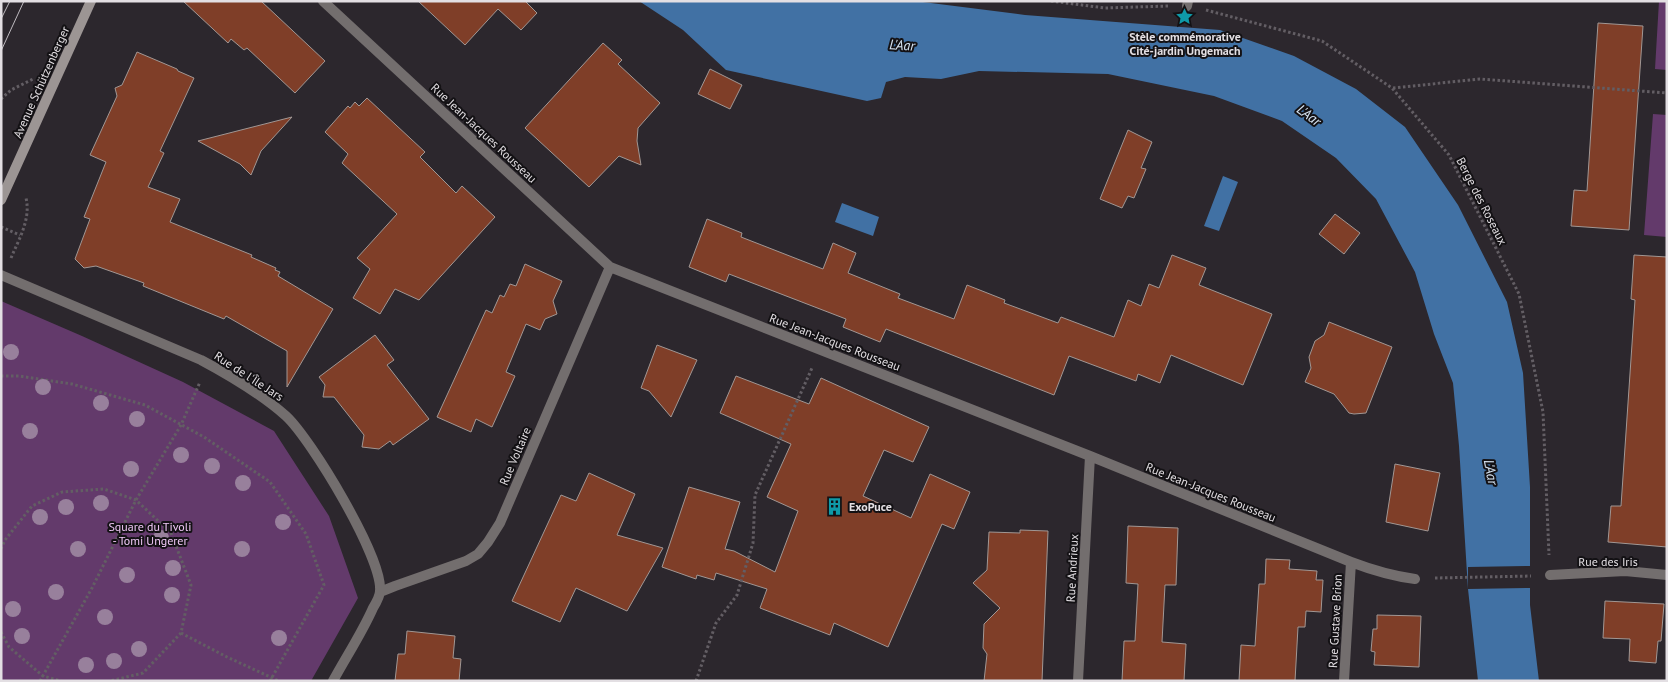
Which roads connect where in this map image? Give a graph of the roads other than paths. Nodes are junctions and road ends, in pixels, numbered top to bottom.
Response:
1 (91, 1) edge
2 (323, 1) edge
3 (1, 200) edge
4 (610, 267) junction
5 (3, 276) edge
6 (1090, 456) junction
7 (1351, 562) junction
8 (1550, 574) road end
9 (1667, 575) edge
10 (1415, 579) road end
11 (380, 592) junction
12 (333, 681) edge
13 (1078, 681) edge
14 (1344, 681) edge

1 - 3 main road, Avenue Schützenberger
2 - 4 street, Rue Jean-Jacques Rousseau
4 - 6 street, Rue Jean-Jacques Rousseau
4 - 11 street, Rue Voltaire
5 - 11 street, Rue de l'Île Jars
6 - 7 street, Rue Jean-Jacques Rousseau
6 - 13 street, Rue Andrieux
7 - 10 street, Rue Jean-Jacques Rousseau
7 - 14 street, Rue Gustave Brion
8 - 9 street, Rue des Iris
11 - 12 street

